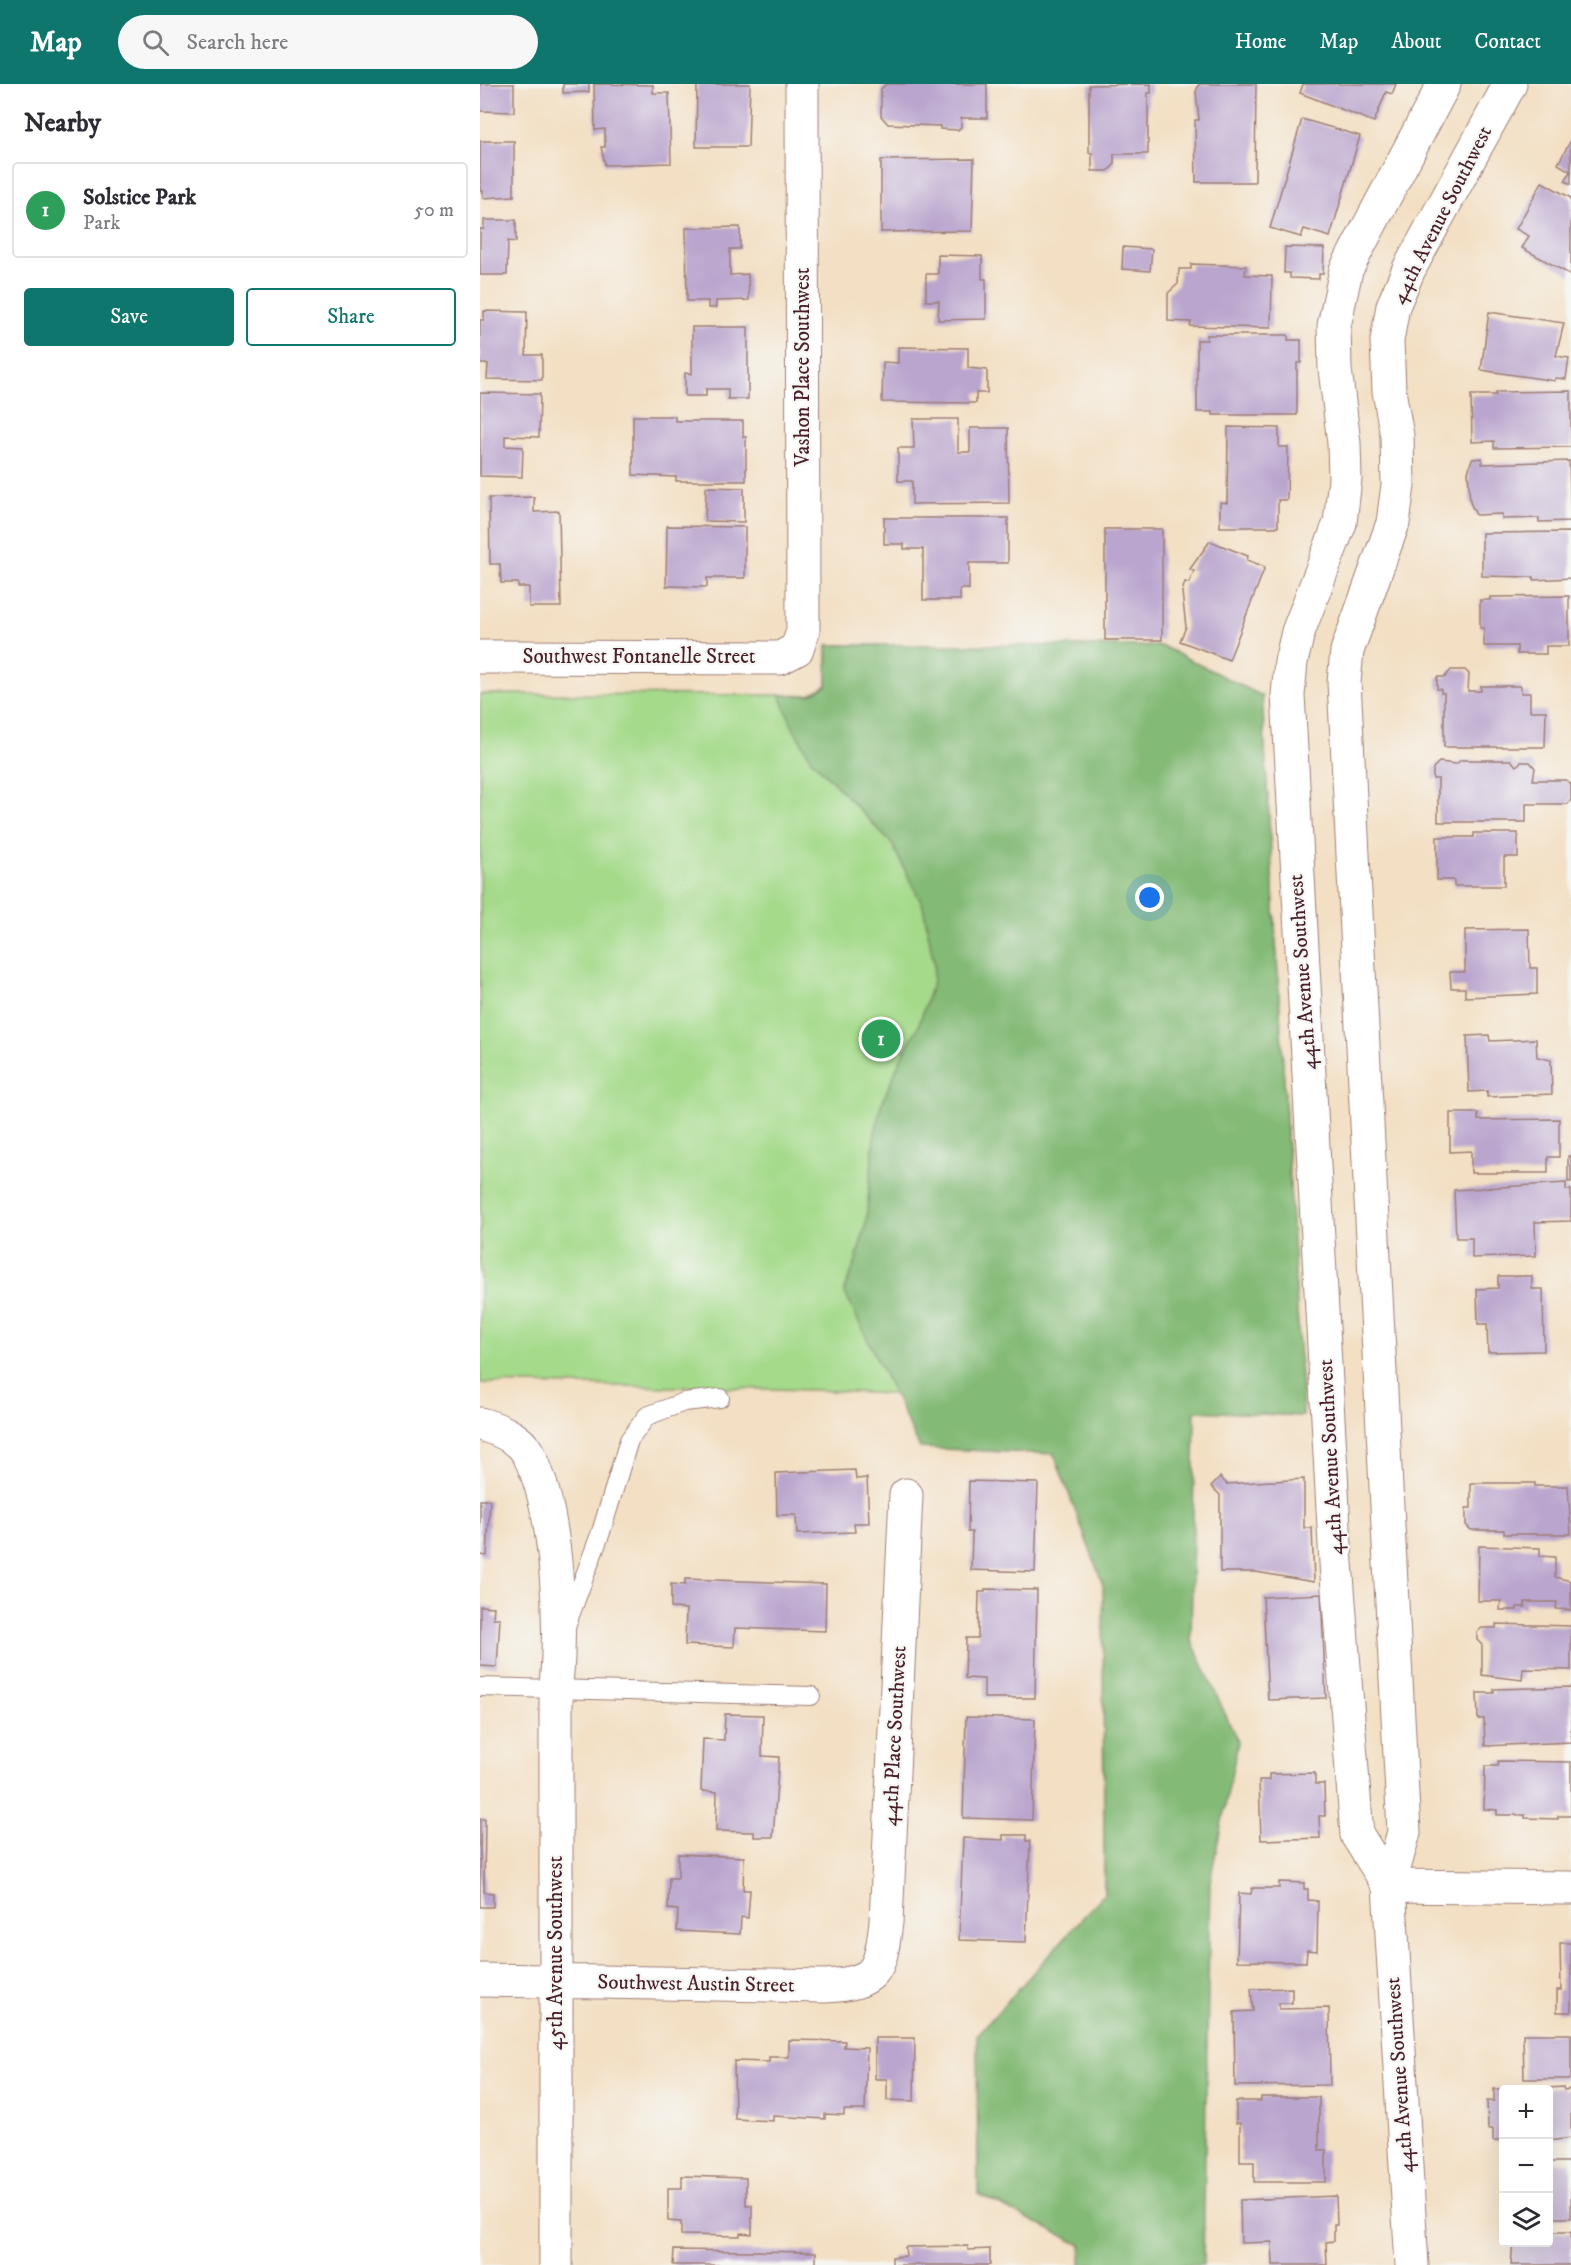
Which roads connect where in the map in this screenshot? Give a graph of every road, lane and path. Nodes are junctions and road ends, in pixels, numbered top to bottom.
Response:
1 (802, 84) edge
2 (1444, 84) edge
3 (1510, 84) edge
4 (796, 649) joint
5 (480, 657) edge
6 (720, 1398) dead end
7 (480, 1424) edge
8 (906, 1496) dead end
9 (560, 1641) junction
10 (480, 1687) edge
11 (556, 1687) junction
12 (812, 1696) dead end
13 (1389, 1886) junction
14 (1571, 1888) edge
15 (873, 1973) joint
16 (480, 1980) edge
17 (557, 1982) junction
18 (556, 2265) edge
19 (1412, 2265) edge

1 - 4 street, Vashon Place Southwest
2 - 13 street, 44th Avenue Southwest
3 - 13 street, 44th Avenue Southwest
4 - 5 street, Southwest Fontanelle Street
6 - 9 lane, 45th Avenue Southwest
7 - 9 street, 45th Avenue Southwest
8 - 15 street, 44th Place Southwest
9 - 11 street, 45th Avenue Southwest
10 - 11 lane
11 - 12 lane
11 - 17 street, 45th Avenue Southwest
13 - 14 street
13 - 19 street, 44th Avenue Southwest
15 - 17 street, Southwest Austin Street
16 - 17 street, Southwest Austin Street
17 - 18 street, 45th Avenue Southwest

